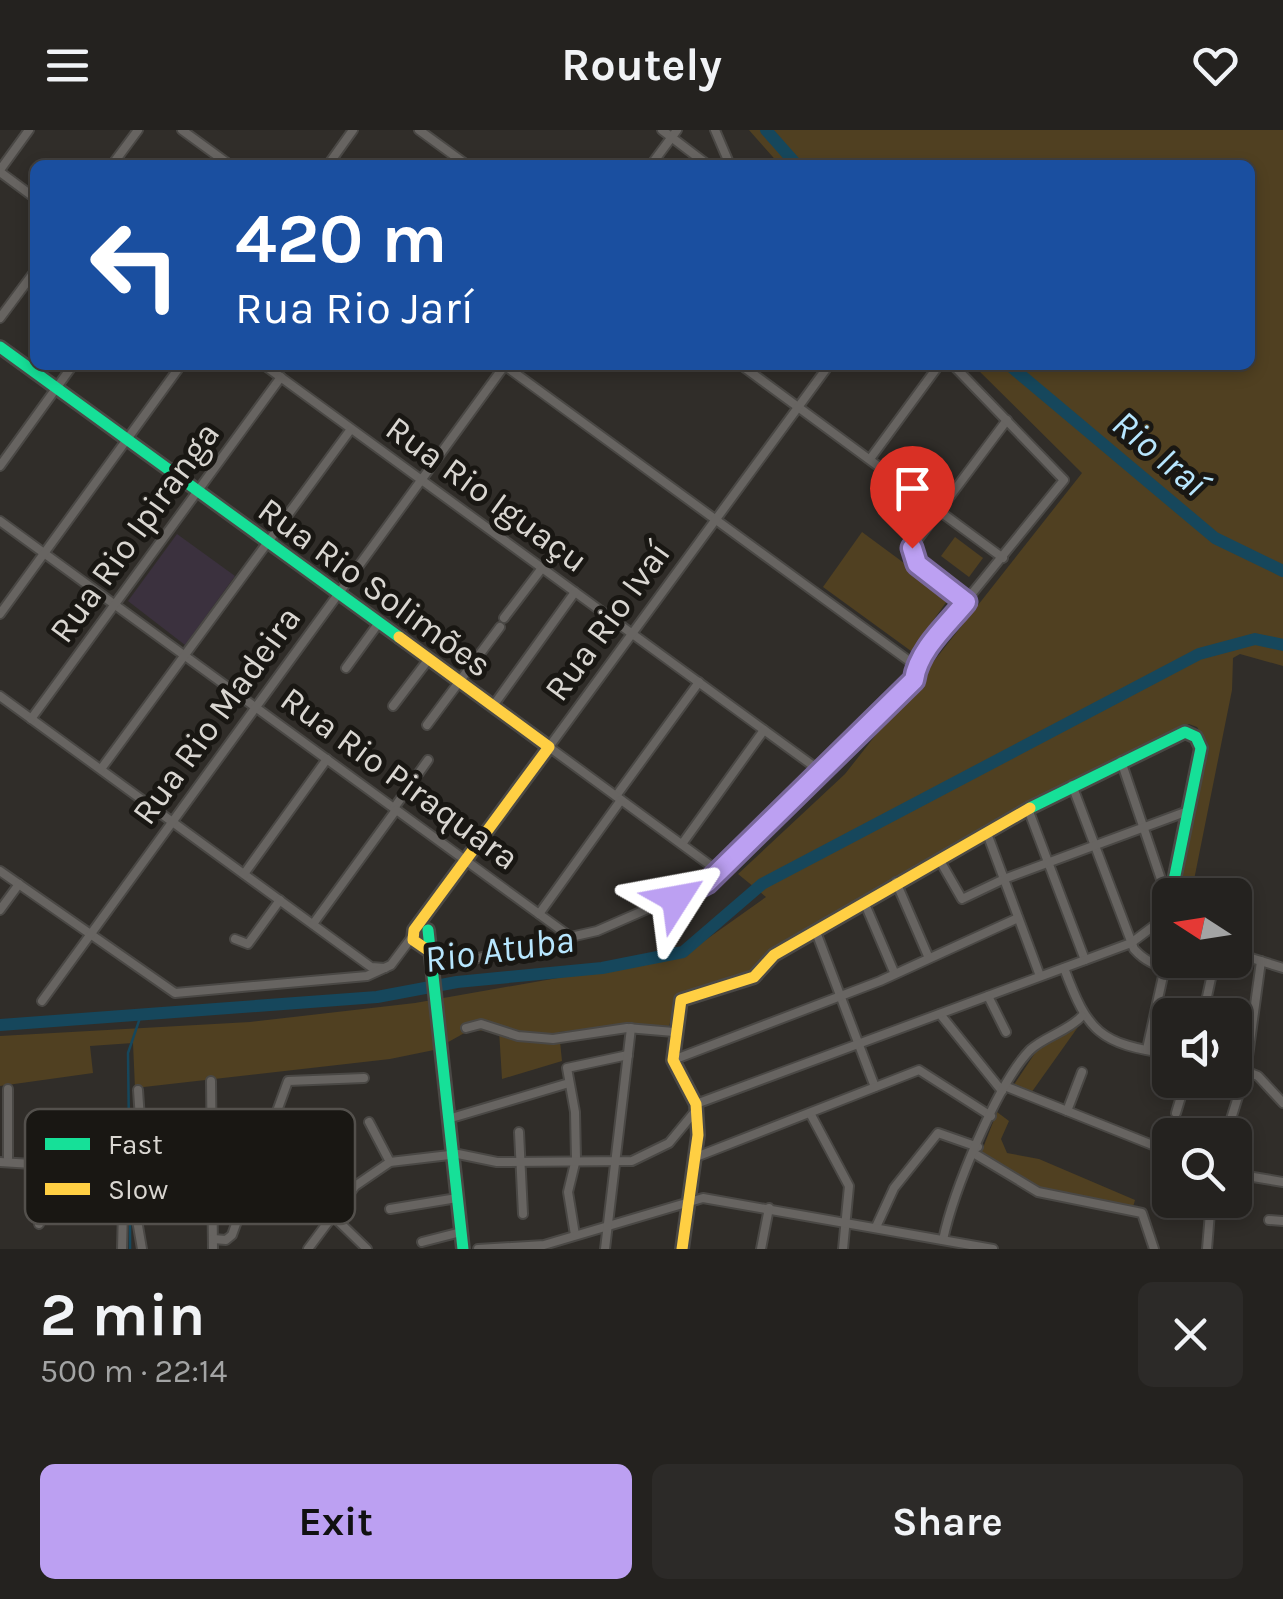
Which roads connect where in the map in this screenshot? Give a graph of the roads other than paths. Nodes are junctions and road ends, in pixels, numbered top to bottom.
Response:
1 (29, 130) edge
2 (138, 130) edge
3 (182, 130) edge
4 (353, 130) edge
5 (419, 130) edge
6 (662, 130) edge
7 (715, 130) edge
8 (674, 134) edge
9 (116, 160) edge
10 (220, 160) edge
11 (332, 160) edge
12 (460, 160) edge
13 (655, 160) edge
14 (703, 160) edge
15 (728, 160) edge
16 (0, 171) edge
17 (30, 194) edge
18 (30, 277) edge
19 (0, 318) edge
20 (0, 346) edge
21 (30, 368) edge
22 (32, 370) edge
23 (69, 370) edge
24 (177, 370) edge
25 (271, 370) edge
26 (501, 370) edge
27 (512, 370) edge
28 (749, 370) edge
29 (825, 370) edge
30 (935, 370) edge
31 (959, 370) edge
32 (281, 377) junction
33 (56, 388) junction
34 (798, 406) junction
35 (1007, 420) junction
36 (351, 428) junction
37 (127, 440) junction
38 (870, 459) junction
39 (0, 466) edge
40 (422, 480) junction
41 (197, 492) junction
42 (938, 509) junction
43 (716, 519) junction
44 (0, 521) edge
45 (268, 542) junction
46 (44, 554) junction
47 (1003, 558) junction
48 (542, 568) junction
49 (575, 592) junction
50 (338, 594) junction
51 (966, 602) junction
52 (116, 605) junction
53 (0, 614) edge
54 (378, 624) junction
55 (633, 634) junction
56 (186, 656) junction
57 (428, 660) junction
58 (916, 666) junction
59 (346, 668) dead end
60 (459, 682) junction
61 (699, 682) junction
62 (0, 696) edge
63 (393, 706) dead end
64 (492, 706) junction
65 (256, 707) junction
66 (31, 720) junction
67 (428, 726) dead end
68 (764, 730) junction
69 (549, 747) junction
70 (328, 758) junction
71 (428, 760) dead end
72 (1120, 761) junction
73 (101, 769) junction
74 (823, 774) junction
75 (1072, 784) junction
76 (618, 798) junction
77 (395, 809) junction
78 (1028, 809) junction
79 (1188, 811) junction
80 (173, 822) junction
81 (1143, 827) junction
82 (988, 836) junction
83 (682, 844) junction
84 (1094, 846) junction
85 (940, 858) junction
86 (468, 862) junction
87 (1049, 862) junction
88 (0, 870) edge
89 (718, 870) junction
90 (244, 874) junction
91 (1162, 878) edge
92 (1174, 878) edge
93 (1004, 879) junction
94 (896, 882) junction
95 (19, 884) junction
96 (280, 900) junction
97 (866, 904) junction
98 (0, 910) edge
99 (539, 914) junction
100 (1018, 918) junction
101 (313, 924) junction
102 (1152, 927) edge
103 (816, 932) junction
104 (90, 936) junction
105 (572, 938) junction
106 (235, 939) dead end
107 (423, 941) junction
108 (1131, 943) junction
109 (928, 956) junction
110 (1252, 958) edge
111 (1085, 960) junction
112 (1261, 960) junction
113 (1152, 962) edge
114 (385, 968) junction
115 (1064, 968) junction
116 (1283, 968) edge
117 (894, 972) junction
118 (1040, 976) junction
119 (1163, 978) edge
120 (988, 996) junction
121 (841, 997) junction
122 (42, 1001) dead end
123 (940, 1014) junction
124 (1082, 1016) junction
125 (1252, 1027) edge
126 (466, 1028) dead end
127 (631, 1028) junction
128 (674, 1032) junction
129 (1006, 1032) dead end
130 (859, 1044) junction
131 (1147, 1049) junction
132 (1152, 1050) edge
133 (628, 1055) junction
134 (673, 1060) junction
135 (1082, 1072) dead end
136 (1252, 1074) edge
137 (364, 1078) dead end
138 (211, 1081) dead end
139 (569, 1083) junction
140 (875, 1087) junction
141 (1004, 1089) junction
142 (8, 1090) dead end
143 (138, 1090) dead end
144 (1181, 1098) edge
145 (1283, 1103) edge
146 (697, 1107) junction
147 (139, 1109) edge
148 (212, 1109) edge
149 (278, 1109) edge
150 (1067, 1111) junction
151 (810, 1112) junction
152 (1176, 1113) dead end
153 (991, 1116) junction
154 (448, 1119) junction
155 (369, 1122) dead end
156 (519, 1132) dead end
157 (1152, 1145) edge
158 (976, 1150) junction
159 (452, 1155) junction
160 (696, 1157) junction
161 (576, 1159) junction
162 (616, 1160) junction
163 (4, 1162) edge
164 (390, 1162) junction
165 (518, 1162) junction
166 (1252, 1177) edge
167 (1283, 1182) edge
168 (355, 1187) edge
169 (457, 1198) junction
170 (691, 1199) junction
171 (769, 1208) junction
172 (390, 1209) dead end
173 (524, 1214) dead end
174 (1210, 1218) edge
175 (1269, 1220) dead end
176 (1283, 1221) edge
177 (848, 1222) junction
178 (137, 1224) edge
179 (235, 1224) edge
180 (326, 1224) edge
181 (341, 1224) edge
182 (609, 1224) junction
183 (876, 1228) junction
184 (461, 1232) junction
185 (575, 1235) junction
186 (923, 1236) junction
187 (943, 1240) junction
188 (422, 1242) dead end
189 (213, 1244) edge
190 (142, 1249) edge
191 (308, 1249) edge
192 (367, 1249) edge
193 (463, 1249) edge
194 (478, 1249) edge
195 (605, 1249) edge
196 (682, 1249) edge
197 (761, 1249) edge
198 (842, 1249) edge
199 (921, 1249) edge
200 (993, 1249) edge
201 (1154, 1249) edge
202 (1207, 1249) edge

1 - 16 street
2 - 9 street
3 - 10 street
4 - 11 street
5 - 12 street
6 - 8 street
7 - 15 street
8 - 13 street
8 - 14 street
16 - 17 street
18 - 19 street
20 - 21 street, Rua Rio Solimões
22 - 33 street, Rua Rio Solimões
23 - 33 street
24 - 37 street
25 - 32 street, Rua Rio Iguaçu
26 - 40 street, Rua Rio Madeira
27 - 43 street
28 - 34 street
29 - 34 street, Rua Rio Ivaí
30 - 38 street
31 - 35 street
32 - 36 street, Rua Rio Iguaçu
32 - 41 street, Rua Rio Ipiranga
33 - 37 street, Rua Rio Solimões
33 - 39 street
34 - 38 street
34 - 43 street, Rua Rio Ivaí
35 - 42 street
35 - 47 street
36 - 40 street, Rua Rio Iguaçu
36 - 45 street
37 - 41 street, Rua Rio Solimões
37 - 46 street
38 - 42 street
40 - 48 street, Rua Rio Iguaçu
40 - 50 street, Rua Rio Madeira
41 - 45 street, Rua Rio Solimões
41 - 52 street, Rua Rio Ipiranga
42 - 47 street
42 - 51 street
43 - 55 street, Rua Rio Ivaí
43 - 58 street
44 - 46 street, Rua Rio Piraquara
45 - 50 street, Rua Rio Solimões
45 - 56 street
46 - 52 street, Rua Rio Piraquara
46 - 53 street
47 - 51 street
48 - 49 street, Rua Rio Iguaçu
48 - 60 street
49 - 55 street, Rua Rio Iguaçu
49 - 64 street
50 - 54 street, Rua Rio Solimões
50 - 65 street, Rua Rio Madeira
51 - 58 street
52 - 56 street, Rua Rio Piraquara
52 - 66 street, Rua Rio Ipiranga
54 - 57 street, Rua Rio Solimões
54 - 59 street
55 - 61 street, Rua Rio Iguaçu
55 - 69 street, Rua Rio Ivaí
56 - 65 street, Rua Rio Piraquara
56 - 73 street
57 - 60 street, Rua Rio Solimões
57 - 63 street
58 - 74 street
60 - 64 street, Rua Rio Solimões
60 - 67 street
61 - 68 street, Rua Rio Iguaçu
61 - 76 street
62 - 66 street
64 - 69 street, Rua Rio Solimões
65 - 70 street, Rua Rio Piraquara
65 - 80 street, Rua Rio Madeira
66 - 73 street
68 - 74 street, Rua Rio Iguaçu
68 - 83 street
69 - 76 street, Rua Rio Solimões
69 - 86 street, Rua Rio Ivaí
70 - 77 street, Rua Rio Piraquara
70 - 90 street
71 - 77 street
72 - 75 street
72 - 79 street
72 - 81 street
73 - 80 street
74 - 89 street
75 - 78 street
75 - 84 street
76 - 83 street, Rua Rio Solimões
76 - 99 street
77 - 86 street, Rua Rio Piraquara
77 - 101 street
78 - 82 street
78 - 87 street
79 - 81 street
79 - 92 street
80 - 90 street
80 - 104 street, Rua Rio Madeira
81 - 84 street
81 - 91 street
82 - 85 street
82 - 93 street
83 - 89 street, Rua Rio Solimões
84 - 87 street
84 - 108 street
85 - 93 street
85 - 94 street
86 - 99 street, Rua Rio Piraquara
86 - 107 street, Rua Rio Ivaí
87 - 93 street
87 - 111 street
88 - 95 street
89 - 105 street
90 - 96 street
93 - 100 street
94 - 97 street
94 - 109 street
95 - 98 street
95 - 104 street
96 - 101 street
96 - 106 street
97 - 103 street
97 - 117 street
99 - 105 street, Rua Rio Piraquara
100 - 109 street
100 - 118 street
101 - 114 street
102 - 108 street
103 - 121 street
103 - 128 street
104 - 114 street
104 - 122 street, Rua Rio Madeira
105 - 107 street
107 - 114 street, Rua Rio Ivaí
107 - 154 street
108 - 111 street
108 - 113 street
109 - 117 street
110 - 112 street
111 - 115 street
112 - 116 street
112 - 125 street
115 - 118 street
115 - 124 street
117 - 121 street
118 - 120 street
119 - 131 street
120 - 123 street
120 - 129 street
121 - 130 street
121 - 134 street
123 - 130 street
123 - 141 street
124 - 131 street
124 - 141 street
126 - 127 street
127 - 128 street
127 - 133 street
128 - 134 street
130 - 140 street
130 - 146 street
131 - 132 street
133 - 139 street
133 - 162 street
134 - 146 street
135 - 150 street
136 - 145 street
137 - 149 street
138 - 148 street
139 - 154 street
139 - 161 street
140 - 151 street
140 - 153 street
141 - 150 street
141 - 153 street
142 - 163 street
143 - 147 street
144 - 152 street
146 - 160 street
146 - 162 street
150 - 157 street
151 - 160 street
151 - 177 street
153 - 158 street
154 - 159 street
155 - 164 street
156 - 165 street
158 - 183 street
158 - 187 street
158 - 201 street
159 - 164 street
159 - 165 street
159 - 169 street
160 - 170 street
161 - 162 street
161 - 165 street
161 - 185 street
162 - 182 street
164 - 168 street
165 - 173 street
166 - 167 street
169 - 172 street
169 - 184 street
170 - 171 street
170 - 182 street
170 - 196 street
171 - 177 street
171 - 197 street
174 - 202 street
175 - 176 street
177 - 183 street
177 - 198 street
178 - 190 street
179 - 189 street
180 - 191 street
181 - 192 street
182 - 185 street
182 - 195 street
183 - 186 street
184 - 188 street
184 - 193 street
185 - 194 street
186 - 187 street
186 - 199 street
187 - 200 street

